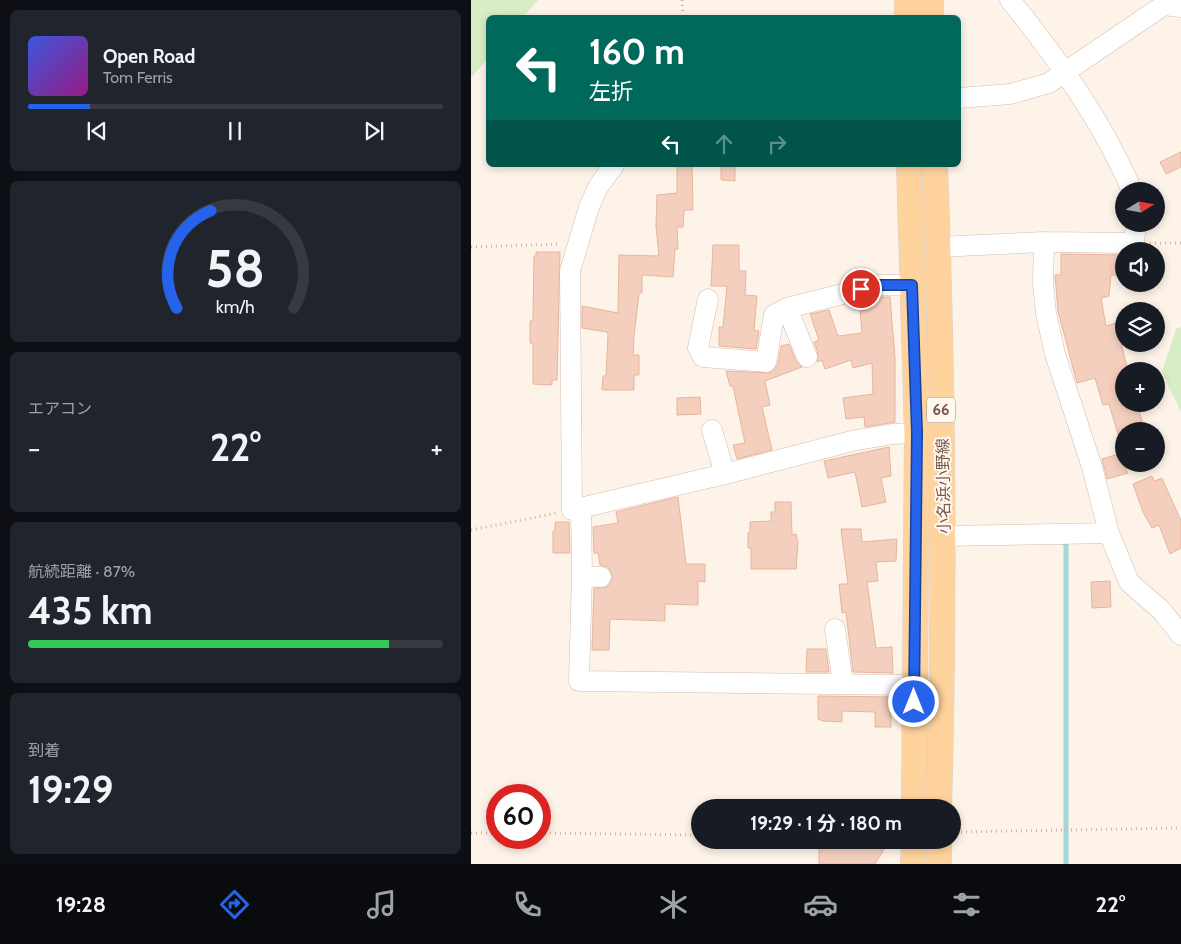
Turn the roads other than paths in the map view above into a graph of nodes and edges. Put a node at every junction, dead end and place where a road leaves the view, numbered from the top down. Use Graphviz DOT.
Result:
graph roads {
  1 [pos="907,0"];
  2 [pos="931,0"];
  3 [pos="1010,0"];
  4 [pos="1181,7"];
  5 [pos="907,15"];
  6 [pos="931,15"];
  7 [pos="1065,73"];
  8 [pos="961,98"];
  9 [pos="613,167"];
  10 [pos="909,167"];
  11 [pos="935,167"];
  12 [pos="1128,182"];
  13 [pos="1135,233"];
  14 [pos="1044,242"];
  15 [pos="938,247"];
  16 [pos="912,285"];
  17 [pos="708,298"];
  18 [pos="787,308"];
  19 [pos="807,357"];
  20 [pos="712,430"];
  21 [pos="942,431"];
  22 [pos="917,433"];
  23 [pos="725,474"];
  24 [pos="577,509"];
  25 [pos="1109,533"];
  26 [pos="943,536"];
  27 [pos="835,629"];
  28 [pos="1181,635"];
  29 [pos="843,683"];
  30 [pos="914,685"];
  31 [pos="914,799"];
  32 [pos="939,799"];
  33 [pos="914,849"];
  34 [pos="939,849"];
  35 [pos="913,864"];
  36 [pos="939,864"];
  1 -- 5 [label="main road"];
  2 -- 6 [label="main road"];
  3 -- 7 [label="street"];
  4 -- 7 [label="street"];
  7 -- 8 [label="street"];
  7 -- 12 [label="street"];
  9 -- 24 [label="street"];
  10 -- 16 [label="main road, 小名浜小野線 / 66"];
  11 -- 15 [label="main road, 小名浜小野線 / 66"];
  13 -- 14 [label="street"];
  14 -- 15 [label="street"];
  14 -- 25 [label="street"];
  15 -- 21 [label="main road, 小名浜小野線 / 66"];
  16 -- 18 [label="street"];
  16 -- 22 [label="main road, 小名浜小野線 / 66"];
  17 -- 18 [label="street"];
  18 -- 19 [label="street"];
  20 -- 23 [label="street"];
  21 -- 22 [label="street"];
  21 -- 26 [label="main road, 小名浜小野線 / 66"];
  22 -- 23 [label="street"];
  22 -- 30 [label="main road, 小名浜小野線 / 66"];
  23 -- 24 [label="street"];
  24 -- 29 [label="street"];
  25 -- 26 [label="street"];
  25 -- 28 [label="street"];
  26 -- 32 [label="main road, 小名浜小野線 / 66"];
  27 -- 29 [label="street"];
  29 -- 30 [label="street"];
  30 -- 31 [label="main road, 小名浜小野線 / 66"];
  33 -- 35 [label="main road"];
  34 -- 36 [label="main road"];
}
